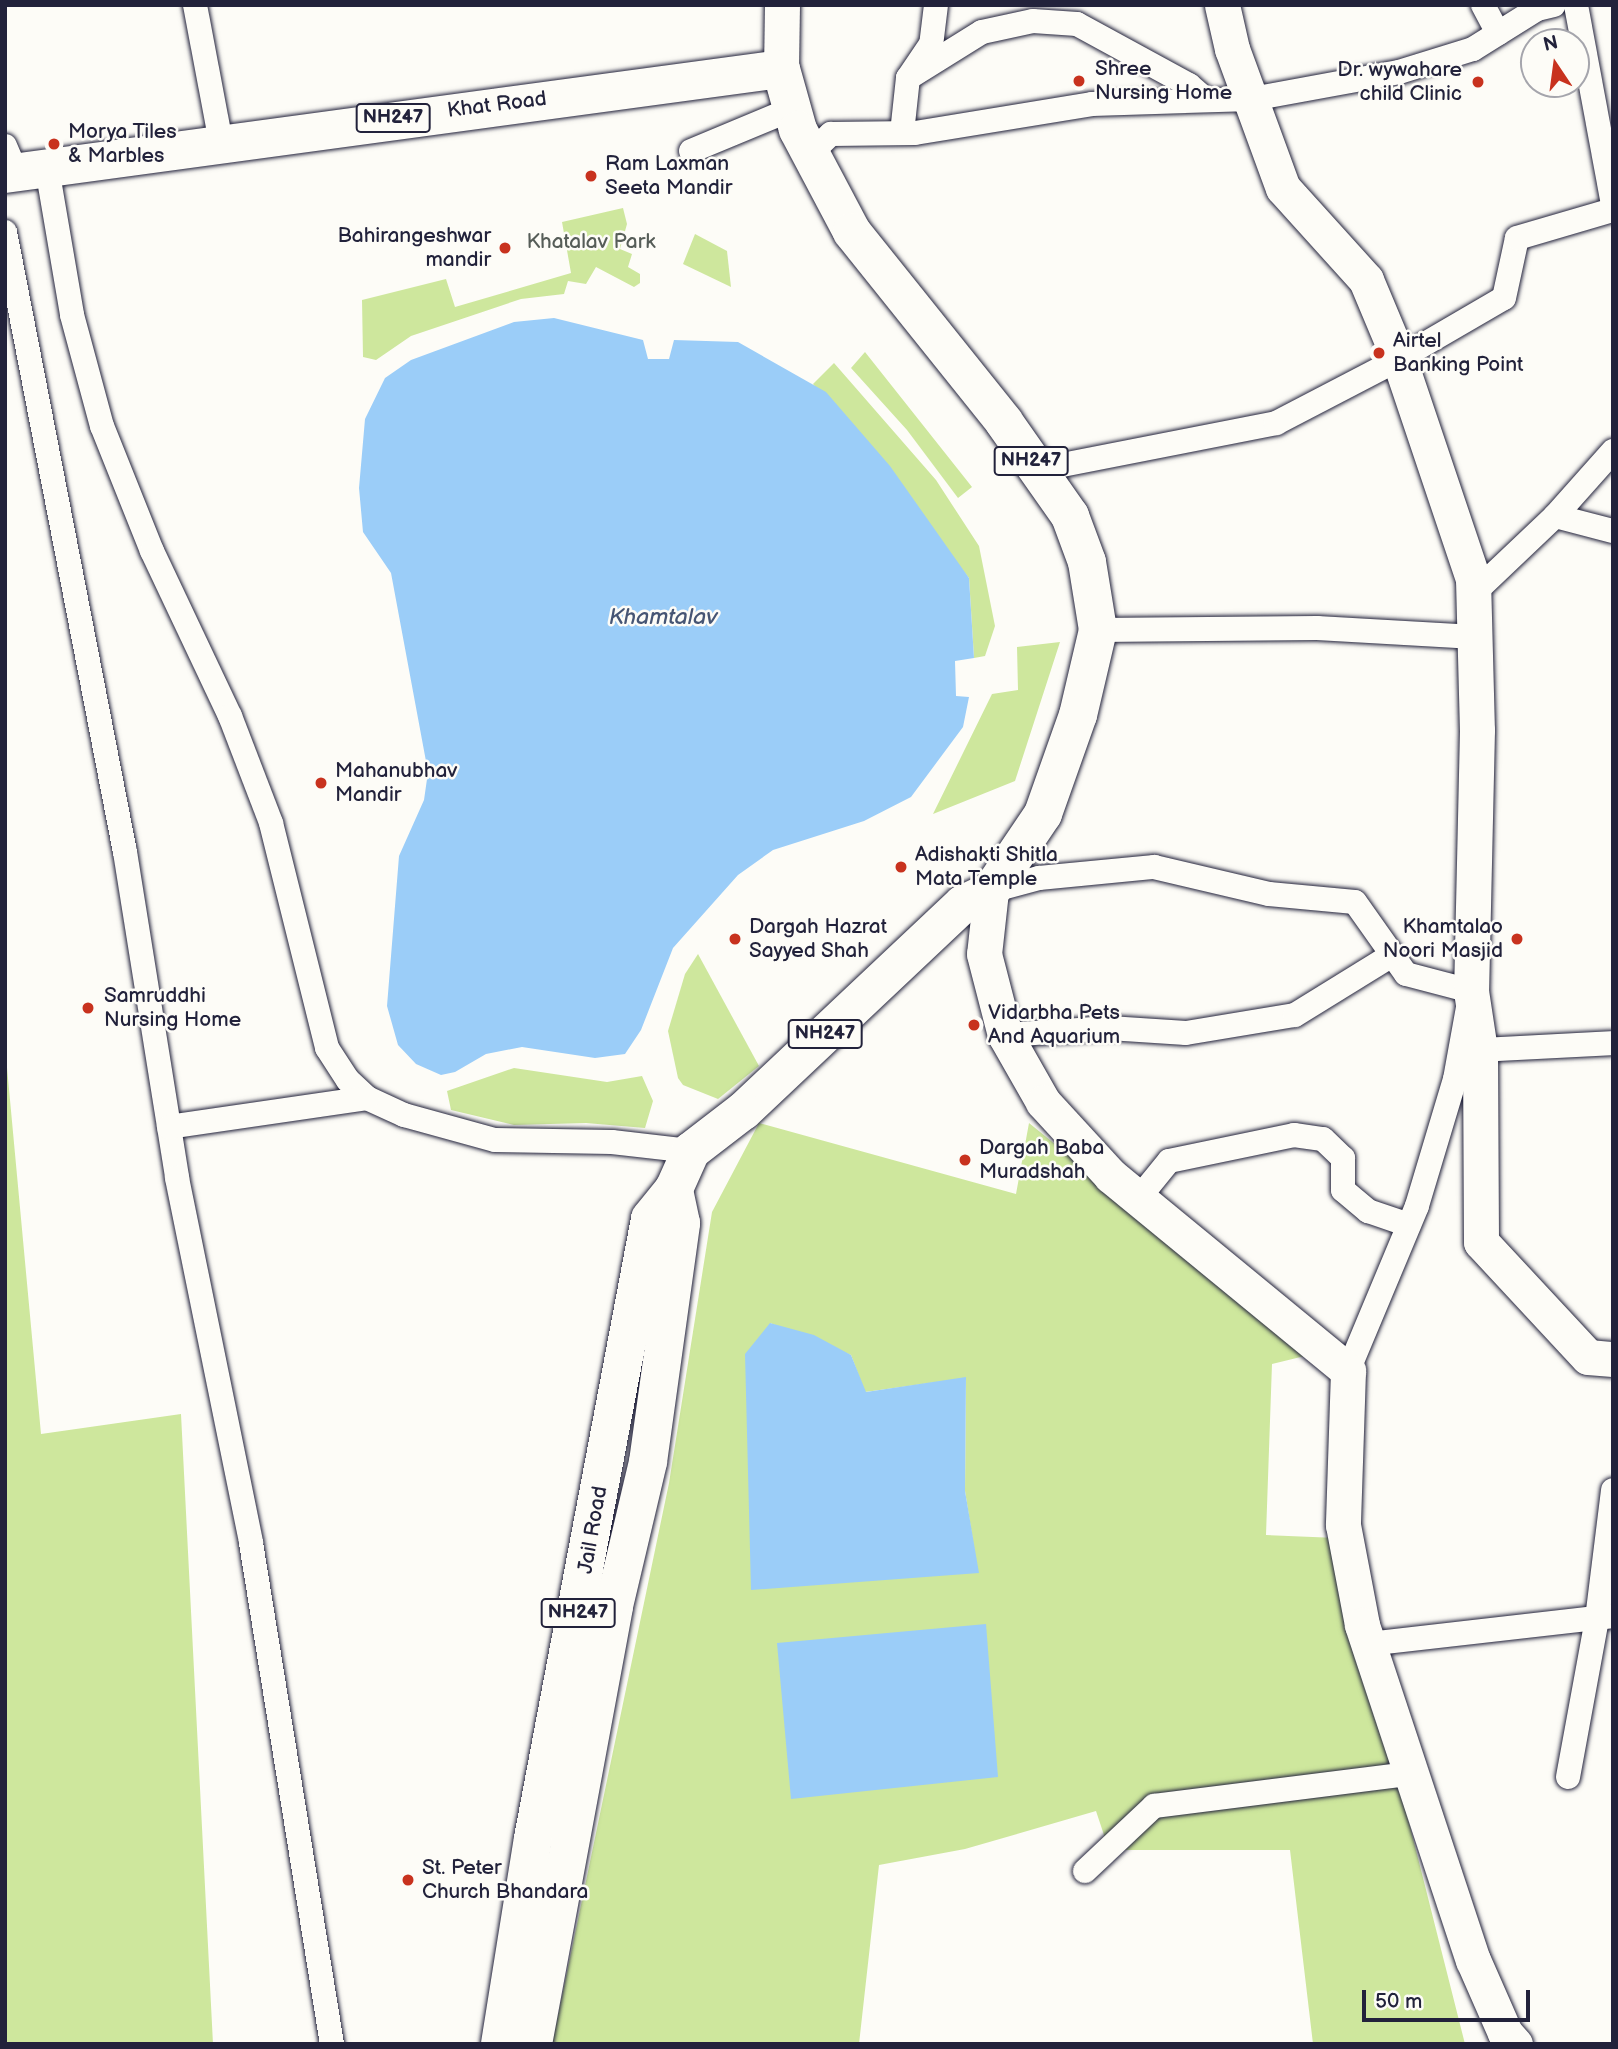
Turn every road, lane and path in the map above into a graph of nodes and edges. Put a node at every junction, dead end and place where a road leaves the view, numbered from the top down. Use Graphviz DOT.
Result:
graph roads {
  1 [pos="195,5"];
  2 [pos="782,5"];
  3 [pos="936,5"];
  4 [pos="1222,5"];
  5 [pos="1483,5"];
  6 [pos="1554,5"];
  7 [pos="1576,5"];
  8 [pos="1498,33"];
  9 [pos="781,69"];
  10 [pos="908,78"];
  11 [pos="1205,99"];
  12 [pos="1252,99"];
  13 [pos="792,110"];
  14 [pos="902,133"];
  15 [pos="222,142"];
  16 [pos="691,151"];
  17 [pos="810,154"];
  18 [pos="18,165"];
  19 [pos="1613,208"];
  20 [pos="5,232"];
  21 [pos="1399,359"];
  22 [pos="1613,451"];
  23 [pos="1037,470"];
  24 [pos="1555,516"];
  25 [pos="1613,531"];
  26 [pos="1474,593"];
  27 [pos="1098,630"];
  28 [pos="1475,638"];
  29 [pos="991,891"];
  30 [pos="1392,955"];
  31 [pos="1471,991"];
  32 [pos="1005,1035"];
  33 [pos="1613,1043"];
  34 [pos="1480,1050"];
  35 [pos="367,1098"];
  36 [pos="169,1128"];
  37 [pos="691,1151"];
  38 [pos="674,1189"];
  39 [pos="1138,1199"];
  40 [pos="1409,1225"];
  41 [pos="1613,1359"];
  42 [pos="1348,1371"];
  43 [pos="1613,1490"];
  44 [pos="1605,1617"];
  45 [pos="1368,1644"];
  46 [pos="1409,1774"];
  47 [pos="1568,1777"];
  48 [pos="1085,1871"];
  49 [pos="332,2044"];
  50 [pos="500,2044"];
  51 [pos="533,2044"];
  52 [pos="1515,2044"];
  1 -- 15 [label="street"];
  2 -- 9 [label="street"];
  3 -- 10 [label="street"];
  4 -- 12 [label="street"];
  5 -- 8 [label="street"];
  6 -- 8 [label="street"];
  7 -- 19 [label="street"];
  8 -- 12 [label="street"];
  9 -- 13 [label="highway, NH247"];
  9 -- 15 [label="highway, Khat Road / NH247"];
  10 -- 11 [label="street"];
  10 -- 14 [label="street"];
  11 -- 12 [label="street"];
  11 -- 14 [label="street"];
  12 -- 21 [label="street"];
  13 -- 16 [label="street"];
  13 -- 17 [label="highway, NH247"];
  14 -- 17 [label="street"];
  15 -- 18 [label="highway, Khat Road / NH247"];
  17 -- 23 [label="highway, NH247"];
  18 -- 35 [label="street"];
  19 -- 21 [label="street"];
  20 -- 36 [label="street"];
  21 -- 23 [label="street"];
  21 -- 26 [label="street"];
  22 -- 24 [label="street"];
  23 -- 27 [label="highway, NH247"];
  24 -- 25 [label="street"];
  24 -- 26 [label="street"];
  26 -- 28 [label="street"];
  27 -- 28 [label="street"];
  27 -- 29 [label="highway, NH247"];
  28 -- 31 [label="street"];
  29 -- 30 [label="street"];
  29 -- 32 [label="street"];
  29 -- 37 [label="highway, Jail Road / NH247"];
  30 -- 31 [label="street"];
  30 -- 32 [label="street"];
  31 -- 34 [label="street"];
  31 -- 40 [label="street"];
  32 -- 39 [label="street"];
  33 -- 34 [label="street"];
  34 -- 41 [label="street"];
  35 -- 36 [label="street"];
  35 -- 37 [label="street"];
  36 -- 49 [label="street"];
  37 -- 38 [label="highway, Jail Road / NH247"];
  38 -- 50 [label="highway, Jail Road / NH247"];
  38 -- 51 [label="highway, Jail Road / NH247"];
  39 -- 40 [label="street"];
  39 -- 42 [label="street"];
  40 -- 42 [label="street"];
  42 -- 45 [label="street"];
  43 -- 44 [label="street"];
  44 -- 45 [label="street"];
  44 -- 47 [label="street"];
  45 -- 46 [label="street"];
  46 -- 48 [label="street"];
  46 -- 52 [label="street"];
}
